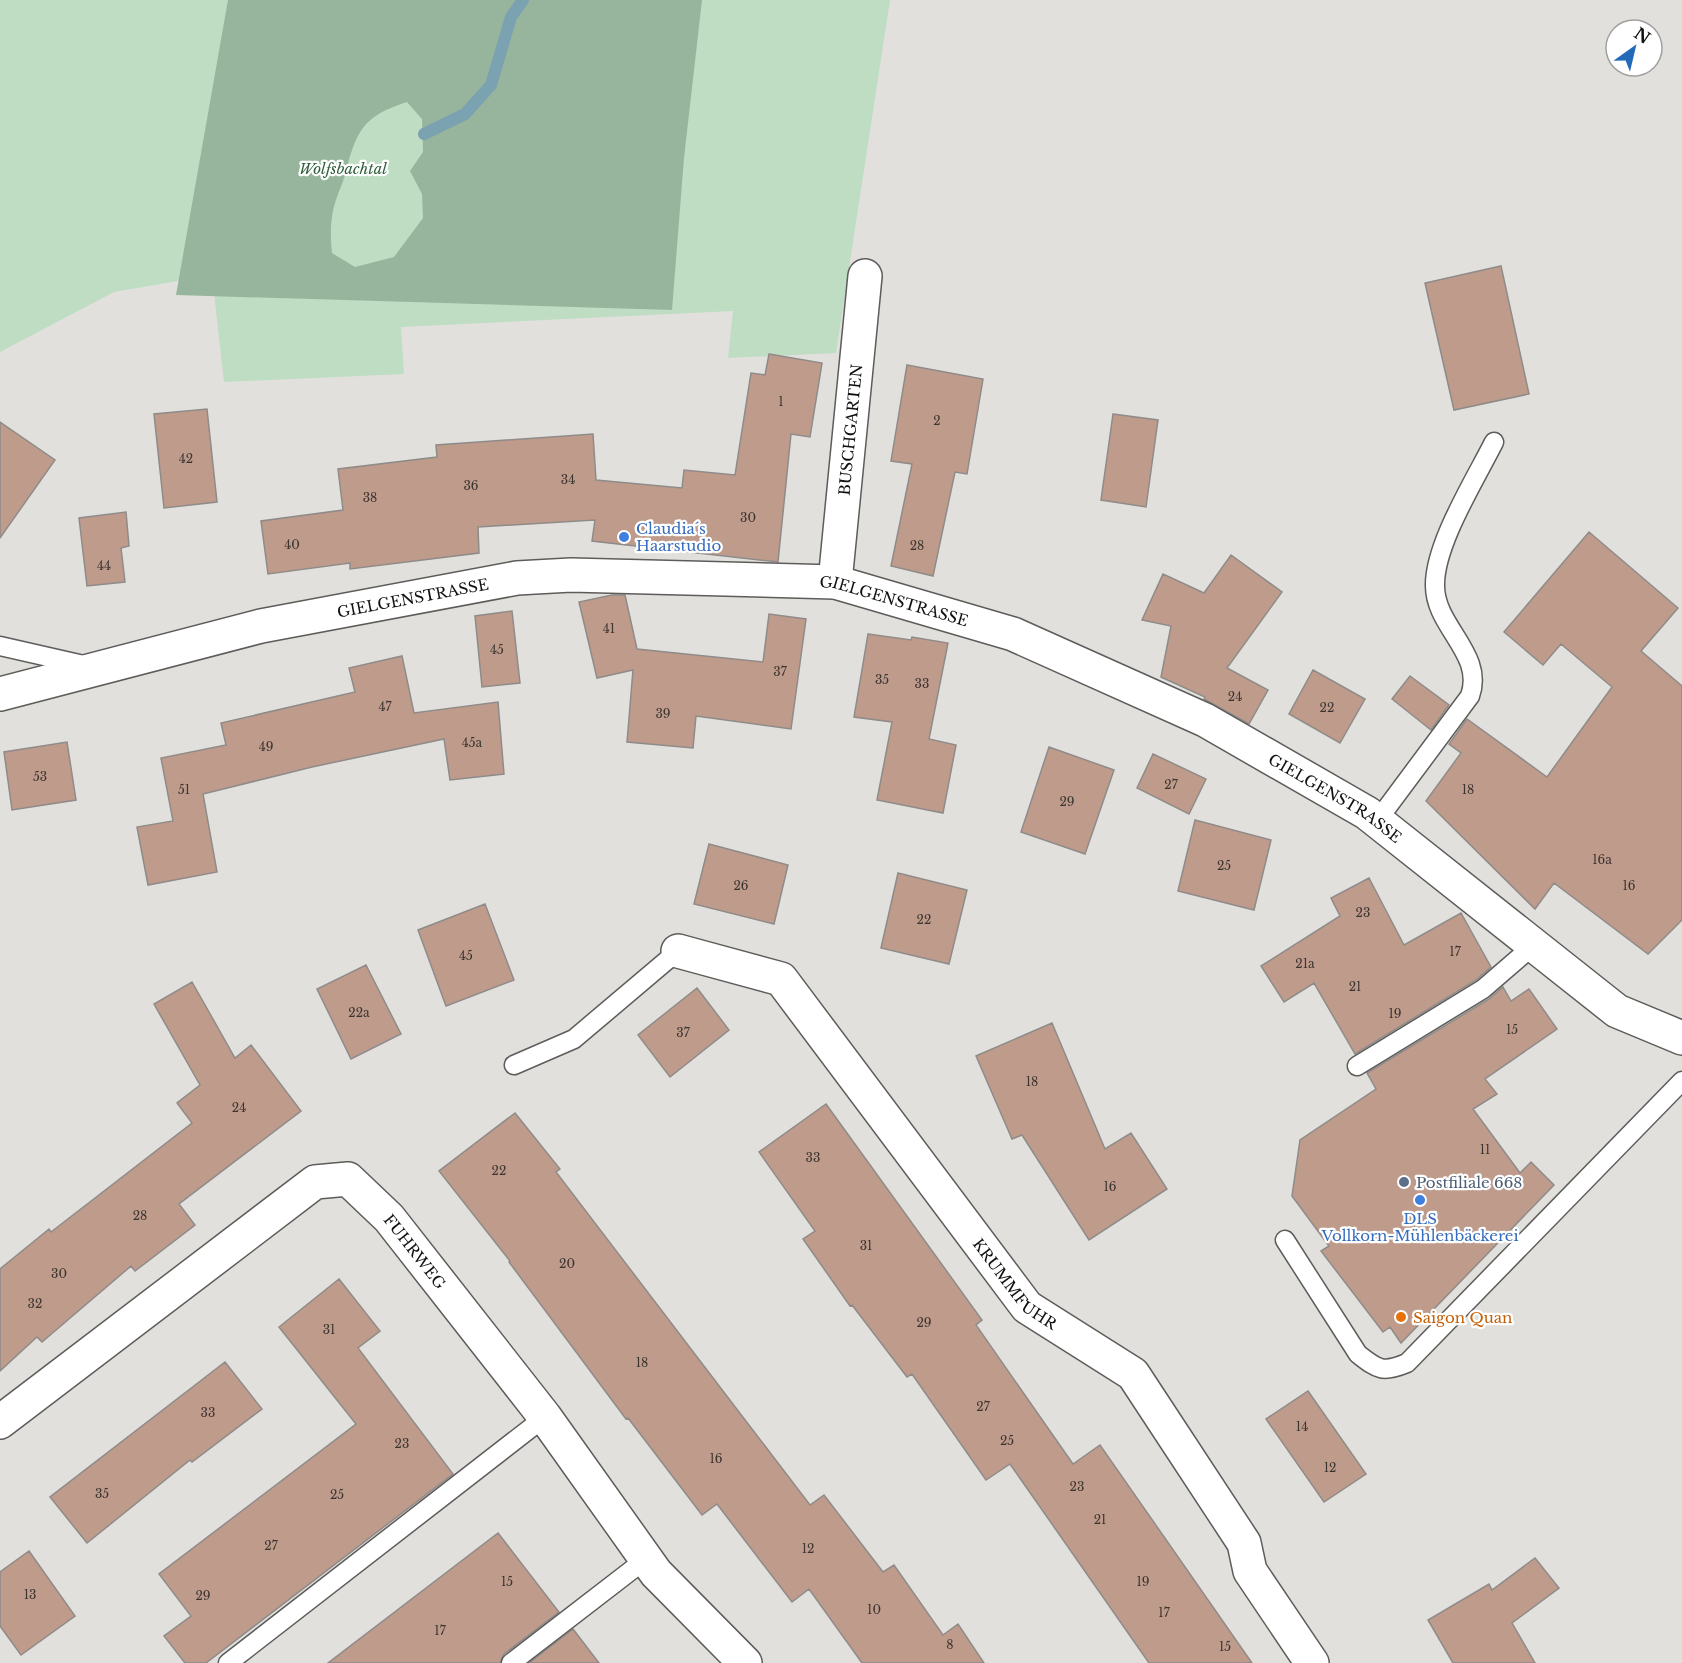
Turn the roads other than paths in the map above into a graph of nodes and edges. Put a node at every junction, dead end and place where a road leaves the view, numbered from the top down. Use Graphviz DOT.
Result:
graph roads {
  1 [pos="865,276"];
  2 [pos="1494,442"];
  3 [pos="835,582"];
  4 [pos="0,646"];
  5 [pos="95,668"];
  6 [pos="0,694"];
  7 [pos="1377,821"];
  8 [pos="1535,944"];
  9 [pos="678,951"];
  10 [pos="1682,1038"];
  11 [pos="514,1065"];
  12 [pos="1358,1066"];
  13 [pos="1682,1081"];
  14 [pos="1285,1240"];
  15 [pos="545,1418"];
  16 [pos="0,1422"];
  17 [pos="646,1559"];
  18 [pos="228,1663"];
  19 [pos="511,1663"];
  20 [pos="746,1663"];
  21 [pos="1312,1663"];
  1 -- 3 [label="street, BUSCHGARTEN"];
  2 -- 7 [label="lane"];
  3 -- 5 [label="street, GIELGENSTRASSE"];
  3 -- 7 [label="street, GIELGENSTRASSE"];
  4 -- 5 [label="lane"];
  5 -- 6 [label="street, GIELGENSTRASSE"];
  7 -- 8 [label="street, GIELGENSTRASSE"];
  8 -- 10 [label="street, GIELGENSTRASSE"];
  8 -- 12 [label="lane"];
  9 -- 11 [label="lane"];
  9 -- 21 [label="street, KRUMMFUHR"];
  13 -- 14 [label="lane"];
  15 -- 16 [label="street, FUHRWEG"];
  15 -- 17 [label="street, FUHRWEG"];
  15 -- 18 [label="lane"];
  17 -- 19 [label="lane"];
  17 -- 20 [label="street, FUHRWEG"];
}
